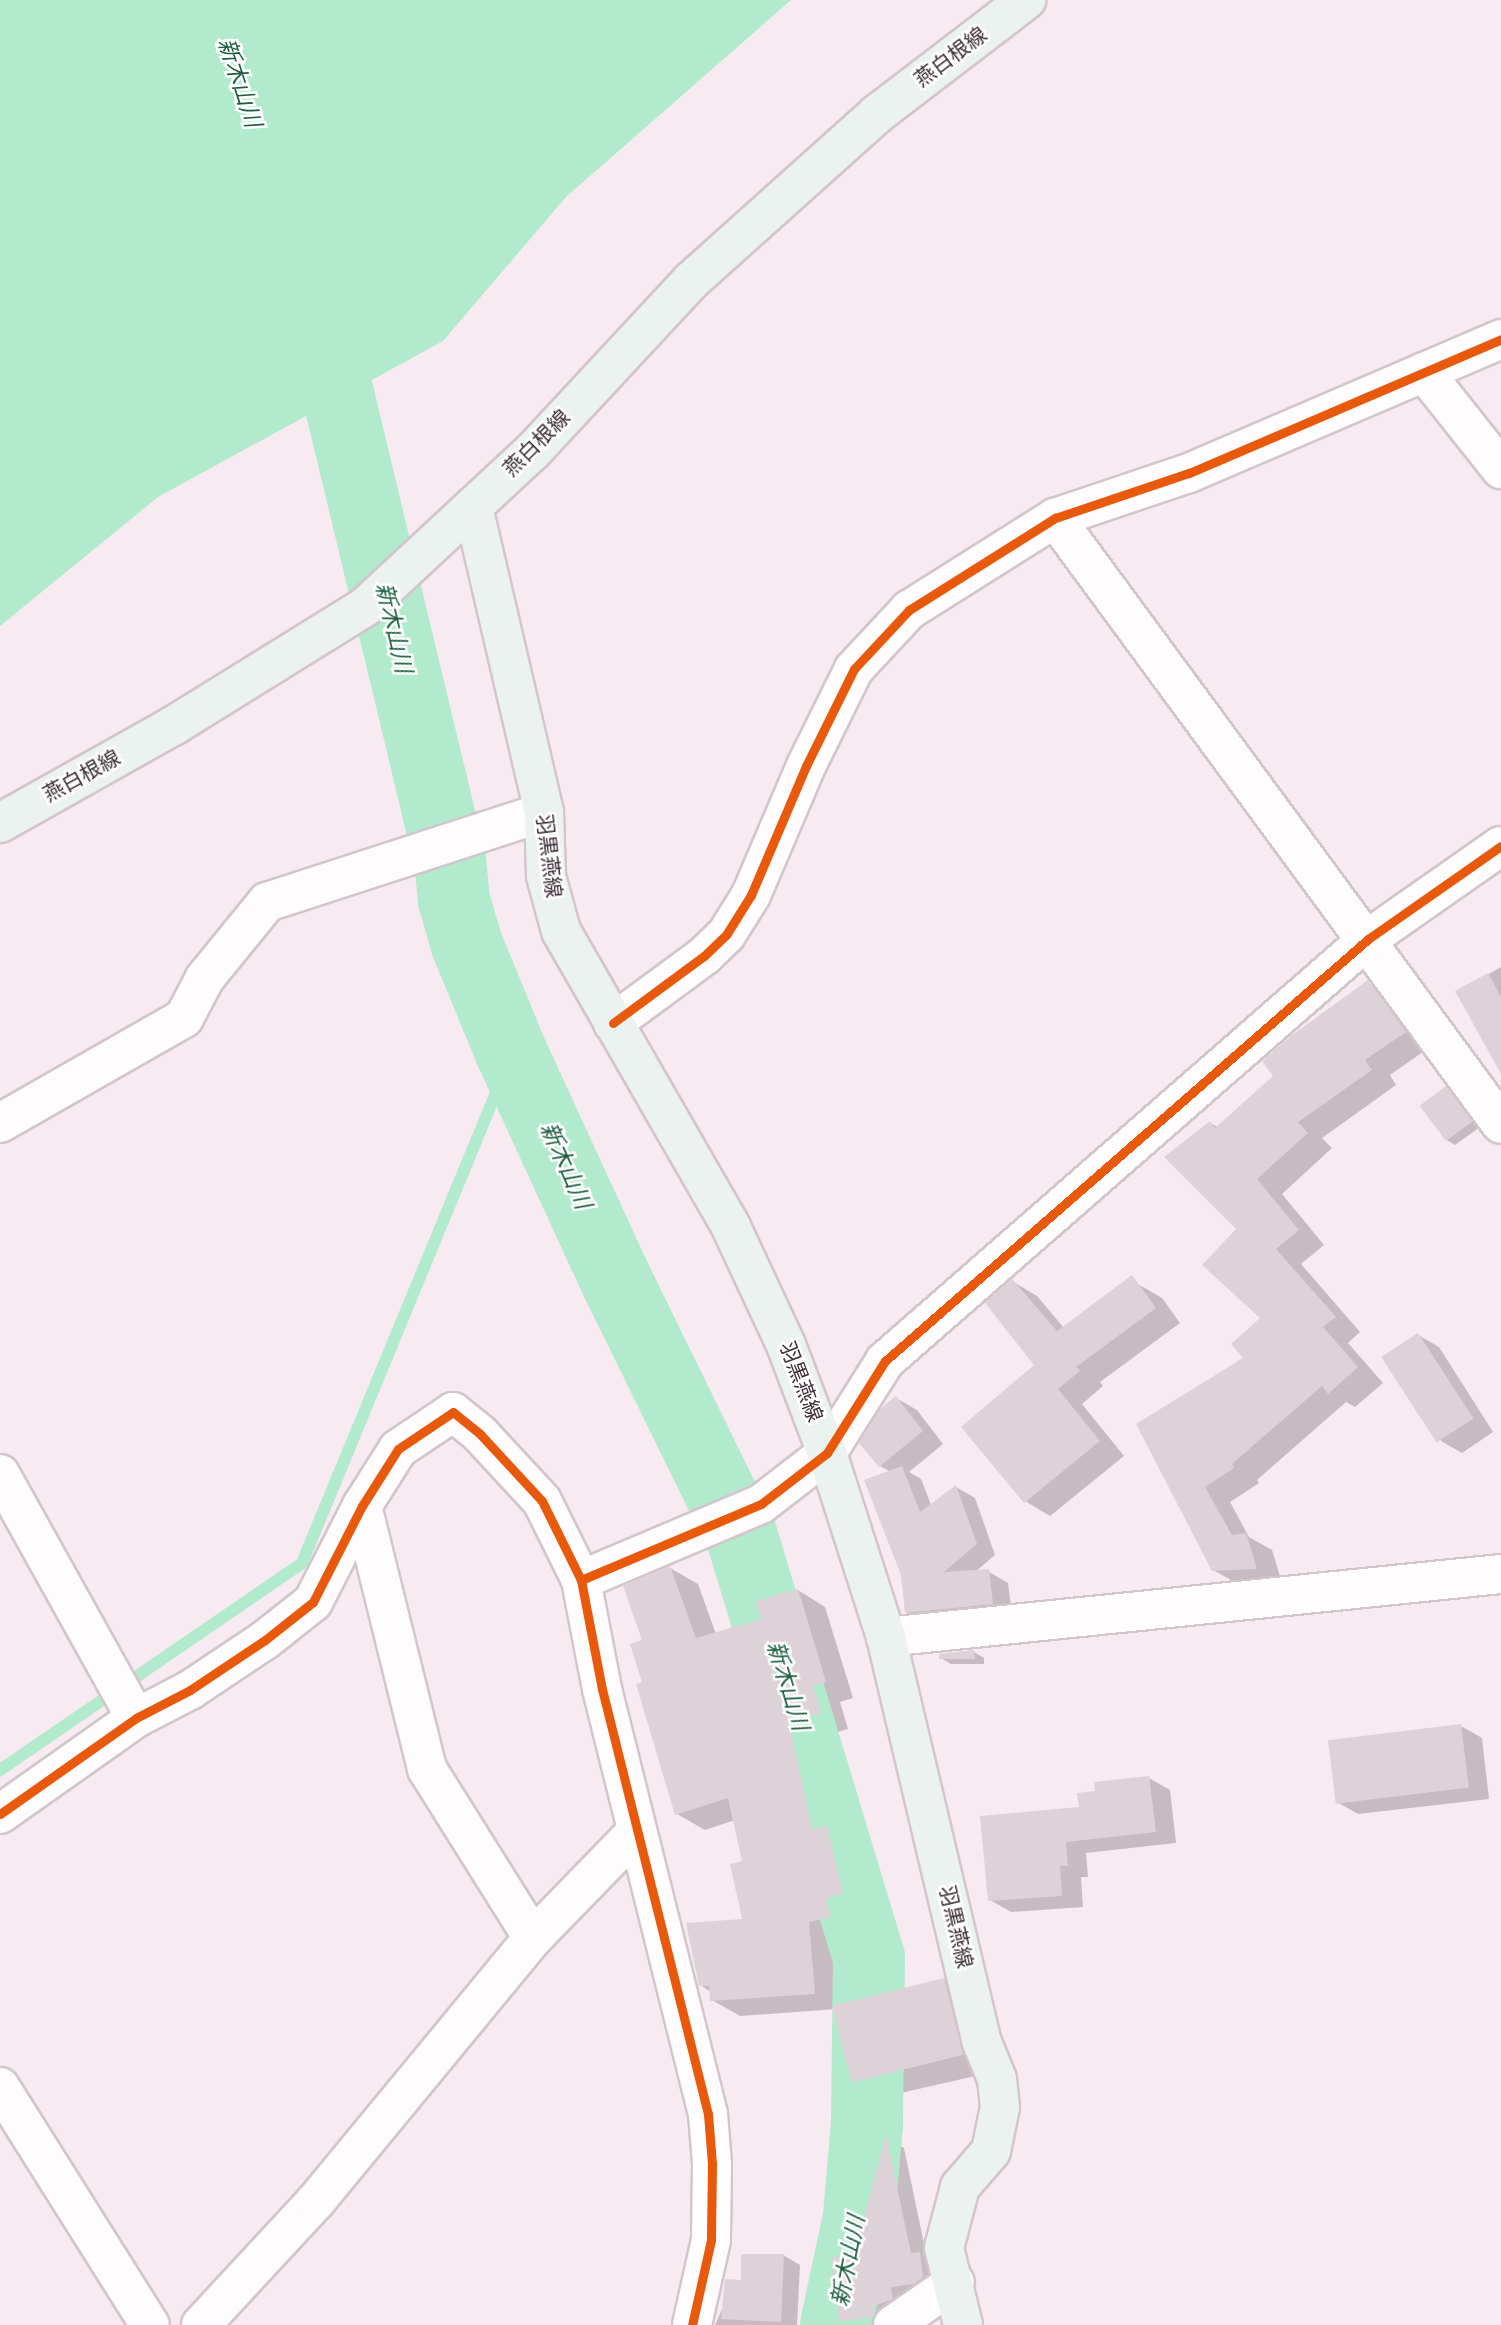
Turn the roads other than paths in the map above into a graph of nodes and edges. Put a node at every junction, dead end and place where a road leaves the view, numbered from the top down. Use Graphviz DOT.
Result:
graph roads {
  1 [pos="1026,0"];
  2 [pos="1501,339"];
  3 [pos="1424,372"];
  4 [pos="1501,469"];
  5 [pos="473,507"];
  6 [pos="1055,519"];
  7 [pos="544,812"];
  8 [pos="0,823"];
  9 [pos="1501,846"];
  10 [pos="1368,939"];
  11 [pos="612,1023"];
  12 [pos="0,1123"];
  13 [pos="1501,1124"];
  14 [pos="827,1453"];
  15 [pos="0,1474"];
  16 [pos="362,1506"];
  17 [pos="1501,1574"];
  18 [pos="581,1580"];
  19 [pos="886,1637"];
  20 [pos="136,1718"];
  21 [pos="0,1814"];
  22 [pos="636,1832"];
  23 [pos="533,1938"];
  24 [pos="0,2087"];
  25 [pos="955,2283"];
  26 [pos="150,2325"];
  27 [pos="201,2325"];
  28 [pos="692,2325"];
  29 [pos="893,2325"];
  30 [pos="963,2325"];
  1 -- 5 [label="main road, 燕白根線"];
  2 -- 3 [label="street"];
  3 -- 4 [label="street"];
  3 -- 6 [label="street"];
  5 -- 7 [label="main road, 羽黒燕線"];
  5 -- 8 [label="main road, 燕白根線"];
  6 -- 10 [label="street"];
  6 -- 11 [label="street"];
  7 -- 11 [label="main road, 羽黒燕線"];
  7 -- 12 [label="street"];
  9 -- 10 [label="street"];
  10 -- 13 [label="street"];
  10 -- 14 [label="street"];
  11 -- 14 [label="main road, 羽黒燕線"];
  14 -- 18 [label="street"];
  14 -- 19 [label="main road, 羽黒燕線"];
  15 -- 20 [label="street"];
  16 -- 18 [label="street"];
  16 -- 20 [label="street"];
  16 -- 23 [label="street"];
  17 -- 19 [label="street"];
  18 -- 22 [label="street"];
  19 -- 25 [label="main road, 羽黒燕線"];
  20 -- 21 [label="street"];
  22 -- 23 [label="street"];
  22 -- 28 [label="street"];
  23 -- 27 [label="street"];
  24 -- 26 [label="street"];
  25 -- 29 [label="street"];
  25 -- 30 [label="main road, 羽黒燕線"];
}
